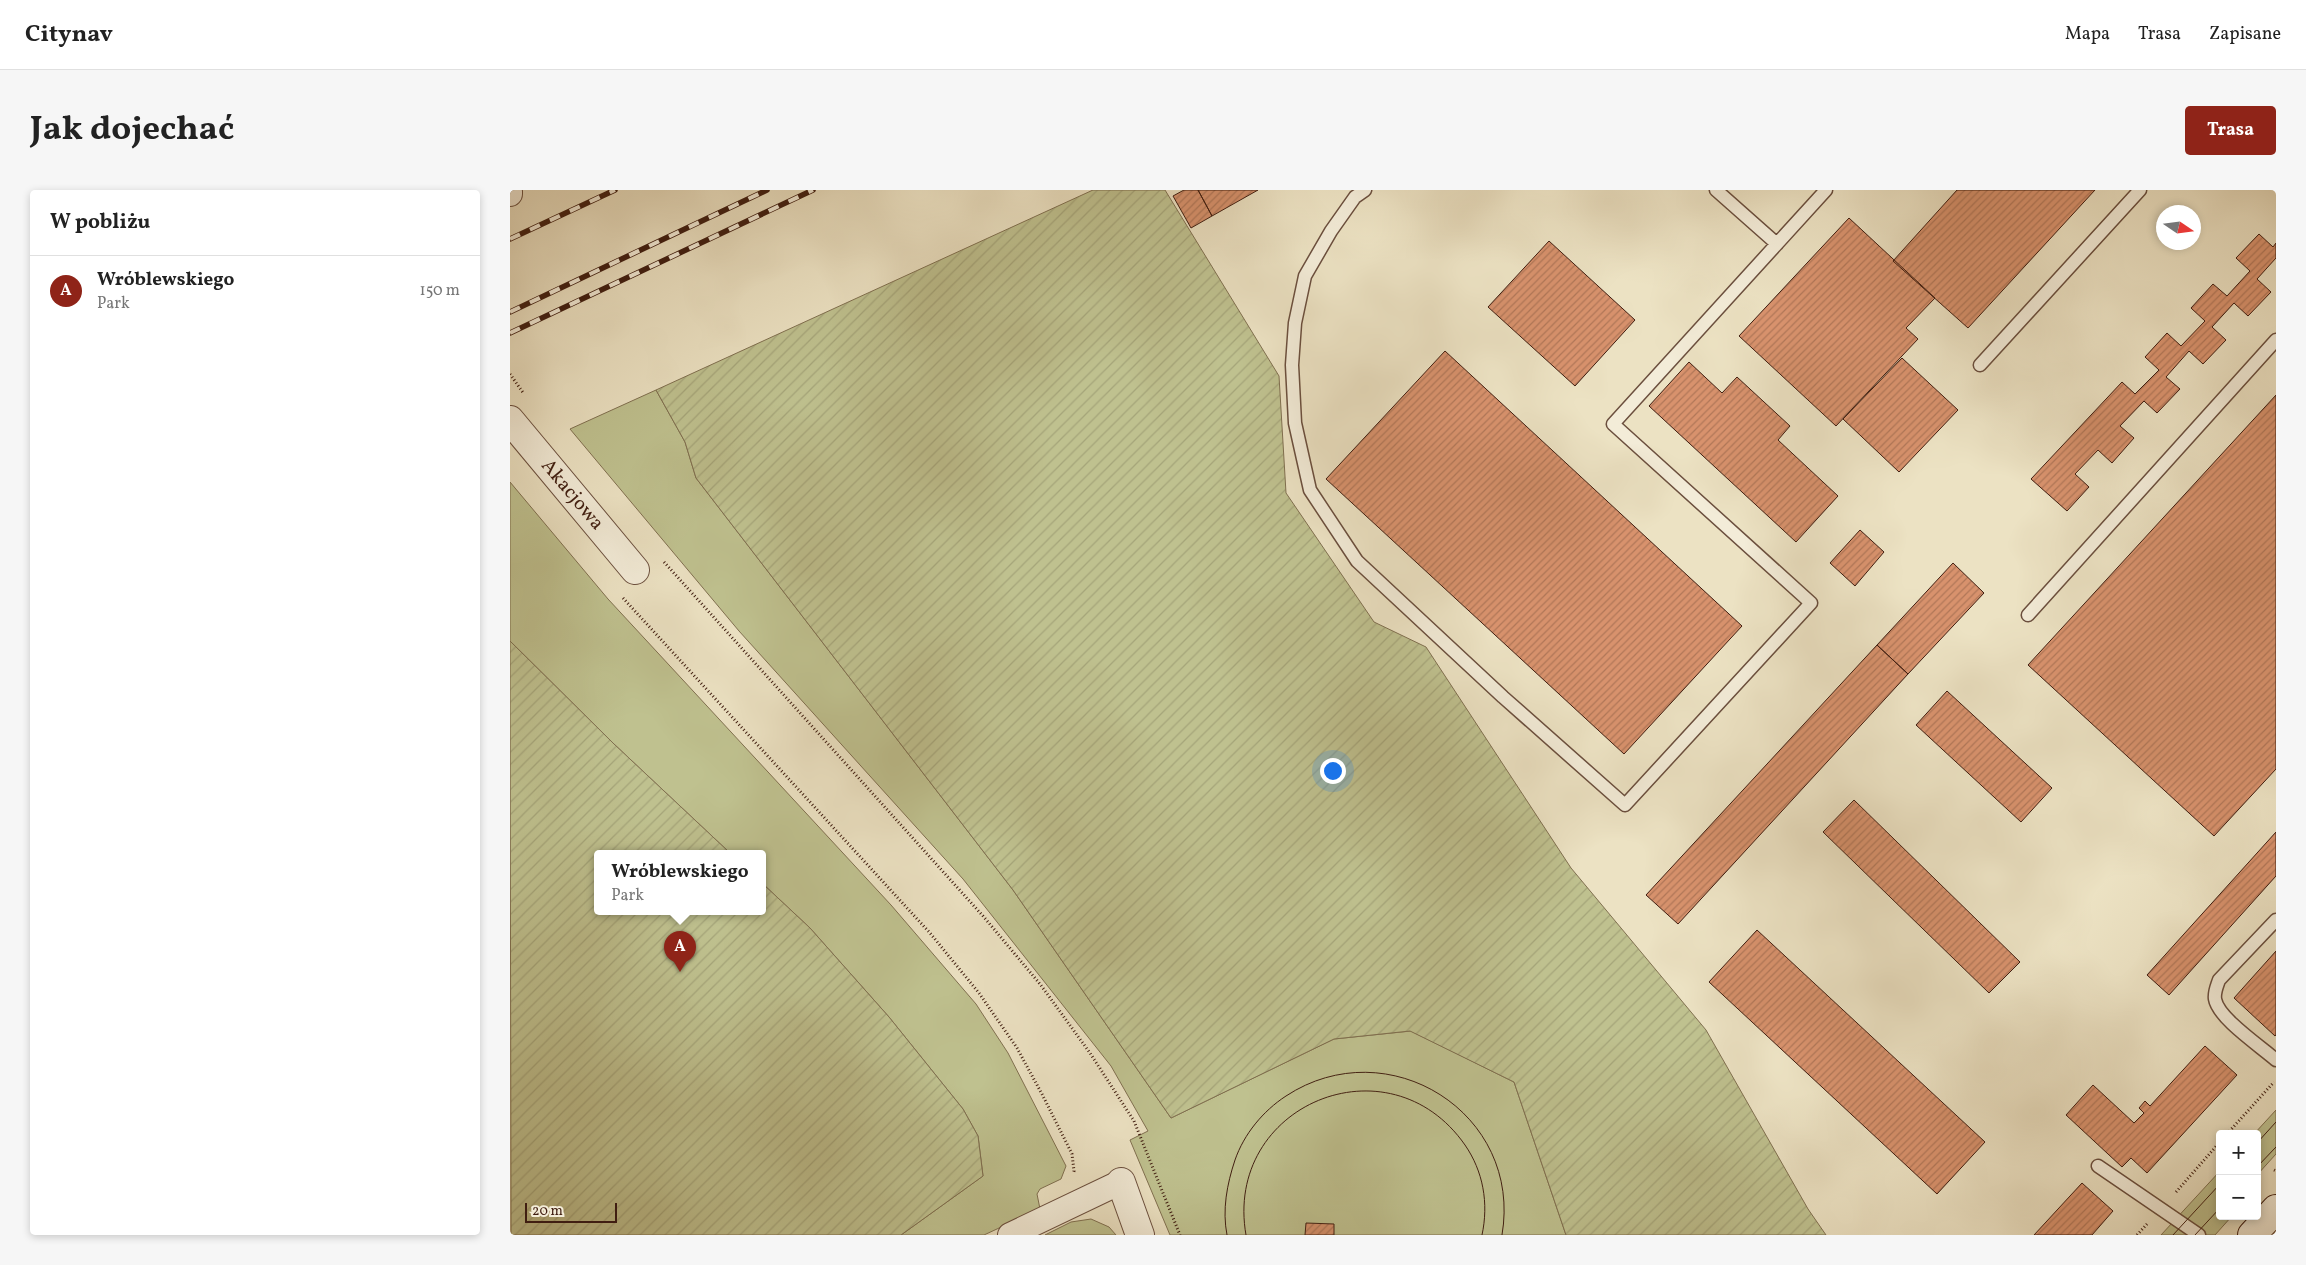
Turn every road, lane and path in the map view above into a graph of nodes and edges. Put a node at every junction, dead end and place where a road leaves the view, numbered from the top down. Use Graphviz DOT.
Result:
graph roads {
  1 [pos="1365,190"];
  2 [pos="1716,190"];
  3 [pos="1826,190"];
  4 [pos="2140,190"];
  5 [pos="1777,244"];
  6 [pos="2276,340"];
  7 [pos="1980,365"];
  8 [pos="510,420"];
  9 [pos="661,560"];
  10 [pos="635,570"];
  11 [pos="620,594"];
  12 [pos="2028,615"];
  13 [pos="2276,920"];
  14 [pos="2276,1060"];
  15 [pos="2276,1079"];
  16 [pos="2231,1130"];
  17 [pos="2216,1146"];
  18 [pos="2098,1166"];
  19 [pos="1071,1177"];
  20 [pos="1121,1182"];
  21 [pos="2160,1209"];
  22 [pos="1010,1235"];
  23 [pos="1140,1235"];
  24 [pos="1180,1235"];
  25 [pos="2199,1235"];
  1 -- 5 [label="lane"];
  2 -- 5 [label="lane"];
  3 -- 5 [label="lane"];
  4 -- 7 [label="lane"];
  6 -- 12 [label="lane"];
  8 -- 10 [label="street, Akacjowa"];
  9 -- 24 [label="path"];
  11 -- 19 [label="path"];
  13 -- 14 [label="lane"];
  15 -- 16 [label="path"];
  17 -- 21 [label="path"];
  18 -- 21 [label="lane"];
  20 -- 22 [label="street"];
  20 -- 23 [label="street"];
  21 -- 25 [label="lane"];
}
